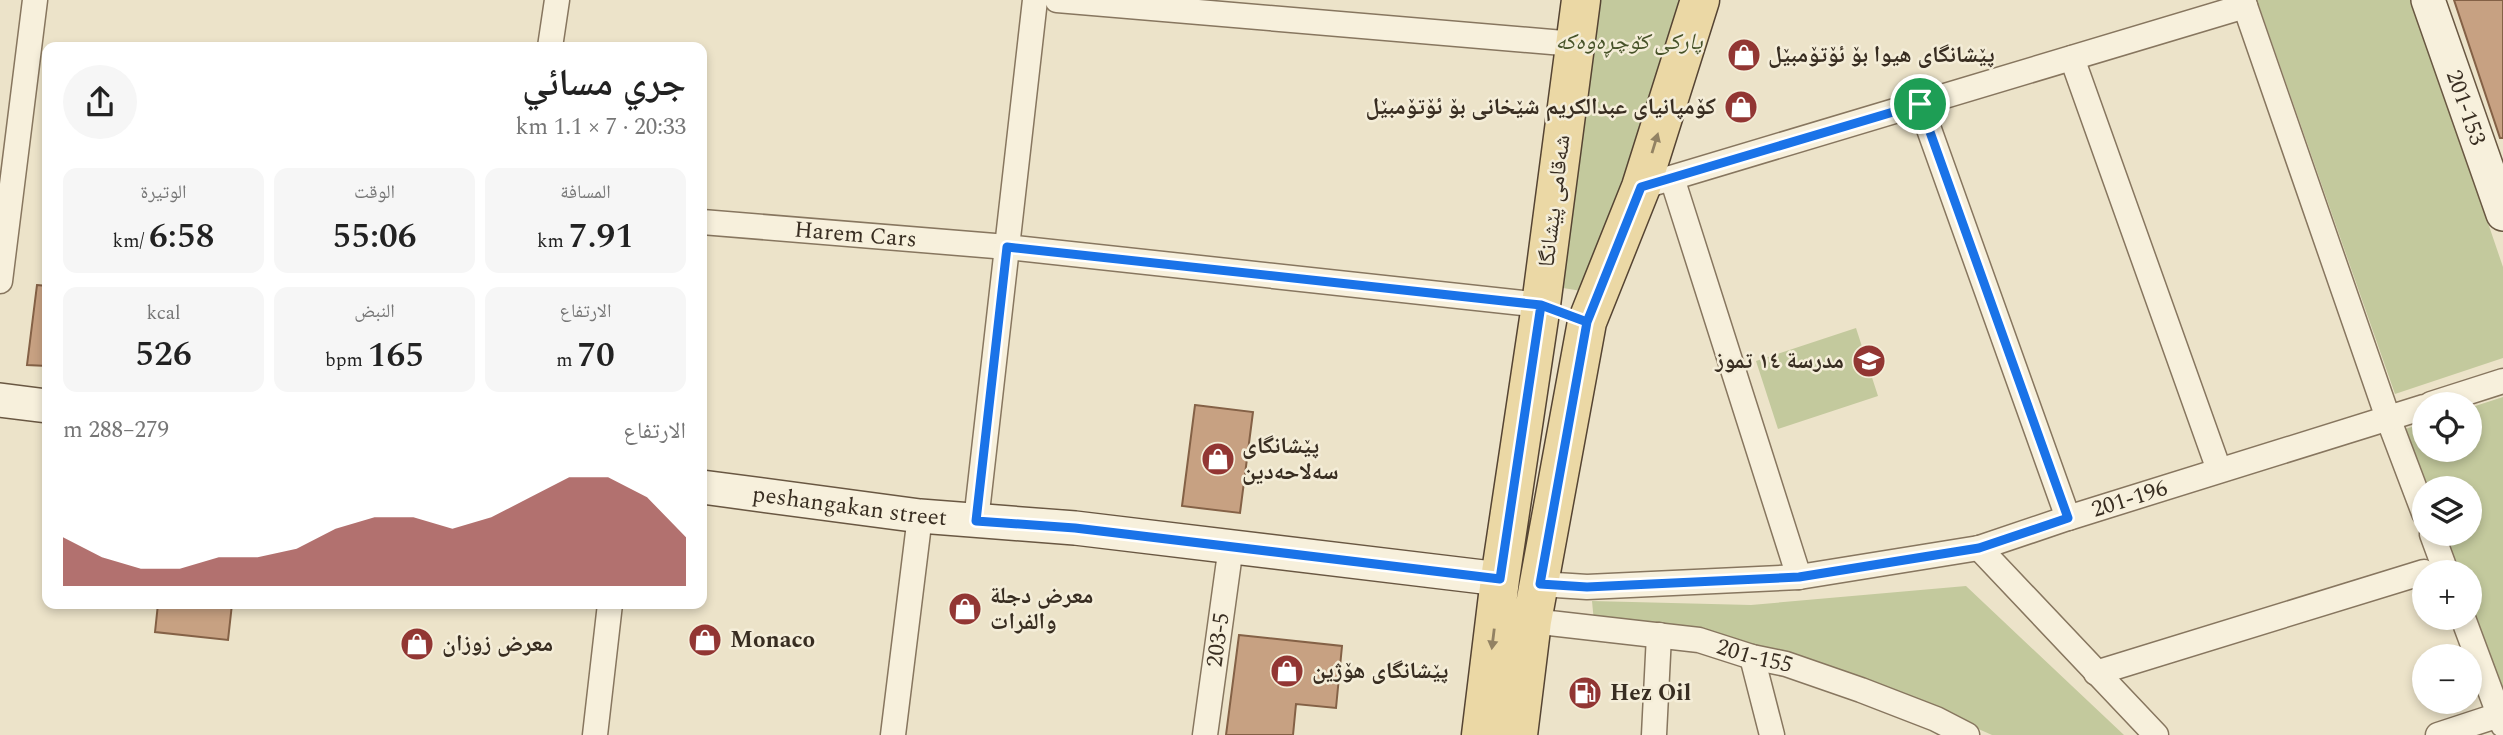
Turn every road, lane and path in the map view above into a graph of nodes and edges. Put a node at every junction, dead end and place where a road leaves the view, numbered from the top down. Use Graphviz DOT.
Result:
graph roads {
  1 [pos="35,0"];
  2 [pos="557,0"];
  3 [pos="1035,0"];
  4 [pos="1057,0"];
  5 [pos="1581,0"];
  6 [pos="2428,0"];
  7 [pos="1704,2"];
  8 [pos="2244,3"];
  9 [pos="551,42"];
  10 [pos="1575,44"];
  11 [pos="2072,58"];
  12 [pos="1920,104"];
  13 [pos="1657,183"];
  14 [pos="2503,214"];
  15 [pos="707,222"];
  16 [pos="1007,247"];
  17 [pos="0,281"];
  18 [pos="1541,305"];
  19 [pos="1587,322"];
  20 [pos="2503,381"];
  21 [pos="2469,392"];
  22 [pos="0,400"];
  23 [pos="42,405"];
  24 [pos="2412,411"];
  25 [pos="2388,418"];
  26 [pos="2219,470"];
  27 [pos="2412,481"];
  28 [pos="707,488"];
  29 [pos="920,516"];
  30 [pos="2068,518"];
  31 [pos="976,521"];
  32 [pos="1231,546"];
  33 [pos="1979,548"];
  34 [pos="1799,577"];
  35 [pos="2412,578"];
  36 [pos="1500,579"];
  37 [pos="1540,584"];
  38 [pos="1587,587"];
  39 [pos="609,609"];
  40 [pos="1532,621"];
  41 [pos="1583,628"];
  42 [pos="2467,630"];
  43 [pos="1659,635"];
  44 [pos="1752,657"];
  45 [pos="2096,673"];
  46 [pos="2501,720"];
  47 [pos="595,735"];
  48 [pos="893,735"];
  49 [pos="1205,735"];
  50 [pos="1481,735"];
  51 [pos="1518,735"];
  52 [pos="1654,735"];
  53 [pos="1772,735"];
  54 [pos="1967,735"];
  55 [pos="2157,735"];
  56 [pos="2438,735"];
  1 -- 17 [label="street"];
  2 -- 9 [label="street"];
  3 -- 16 [label="street"];
  4 -- 10 [label="street"];
  5 -- 10 [label="main road, شەقامی پێشانگا"];
  6 -- 14 [label="street, 201-153"];
  13 -- 7 [label="main road, one-way"];
  8 -- 11 [label="street"];
  8 -- 25 [label="street"];
  10 -- 18 [label="main road, شەقامی پێشانگا"];
  11 -- 12 [label="street"];
  11 -- 26 [label="street"];
  12 -- 13 [label="street"];
  12 -- 30 [label="street"];
  13 -- 19 [label="main road"];
  13 -- 34 [label="street"];
  15 -- 16 [label="street, Harem Cars"];
  16 -- 18 [label="street, Harem Cars"];
  16 -- 31 [label="street"];
  18 -- 19 [label="main road"];
  18 -- 36 [label="main road, شەقامی پێشانگا"];
  19 -- 37 [label="main road"];
  20 -- 21 [label="street"];
  22 -- 23 [label="street"];
  24 -- 25 [label="street, 201-196"];
  25 -- 26 [label="street, 201-196"];
  25 -- 27 [label="street"];
  26 -- 30 [label="street, 201-196"];
  28 -- 29 [label="street, peshangakan street"];
  29 -- 31 [label="street, peshangakan street"];
  29 -- 48 [label="street"];
  30 -- 33 [label="street, 201-196"];
  31 -- 32 [label="street, peshangakan street"];
  32 -- 36 [label="street, peshangakan street"];
  32 -- 49 [label="street, 203-5"];
  33 -- 34 [label="street, 201-196"];
  33 -- 45 [label="street"];
  34 -- 38 [label="street, 201-196"];
  35 -- 45 [label="street"];
  36 -- 50 [label="main road, شەقامی پێشانگا, one-way"];
  37 -- 38 [label="street, 201-196"];
  37 -- 40 [label="main road"];
  38 -- 41 [label="street"];
  39 -- 47 [label="street"];
  40 -- 41 [label="street, 201-155"];
  40 -- 51 [label="main road"];
  41 -- 43 [label="street, 201-155"];
  42 -- 46 [label="street"];
  43 -- 44 [label="street, 201-155"];
  43 -- 52 [label="street"];
  44 -- 53 [label="street"];
  44 -- 54 [label="street, 201-155"];
  45 -- 55 [label="street"];
  46 -- 56 [label="street"];
}
